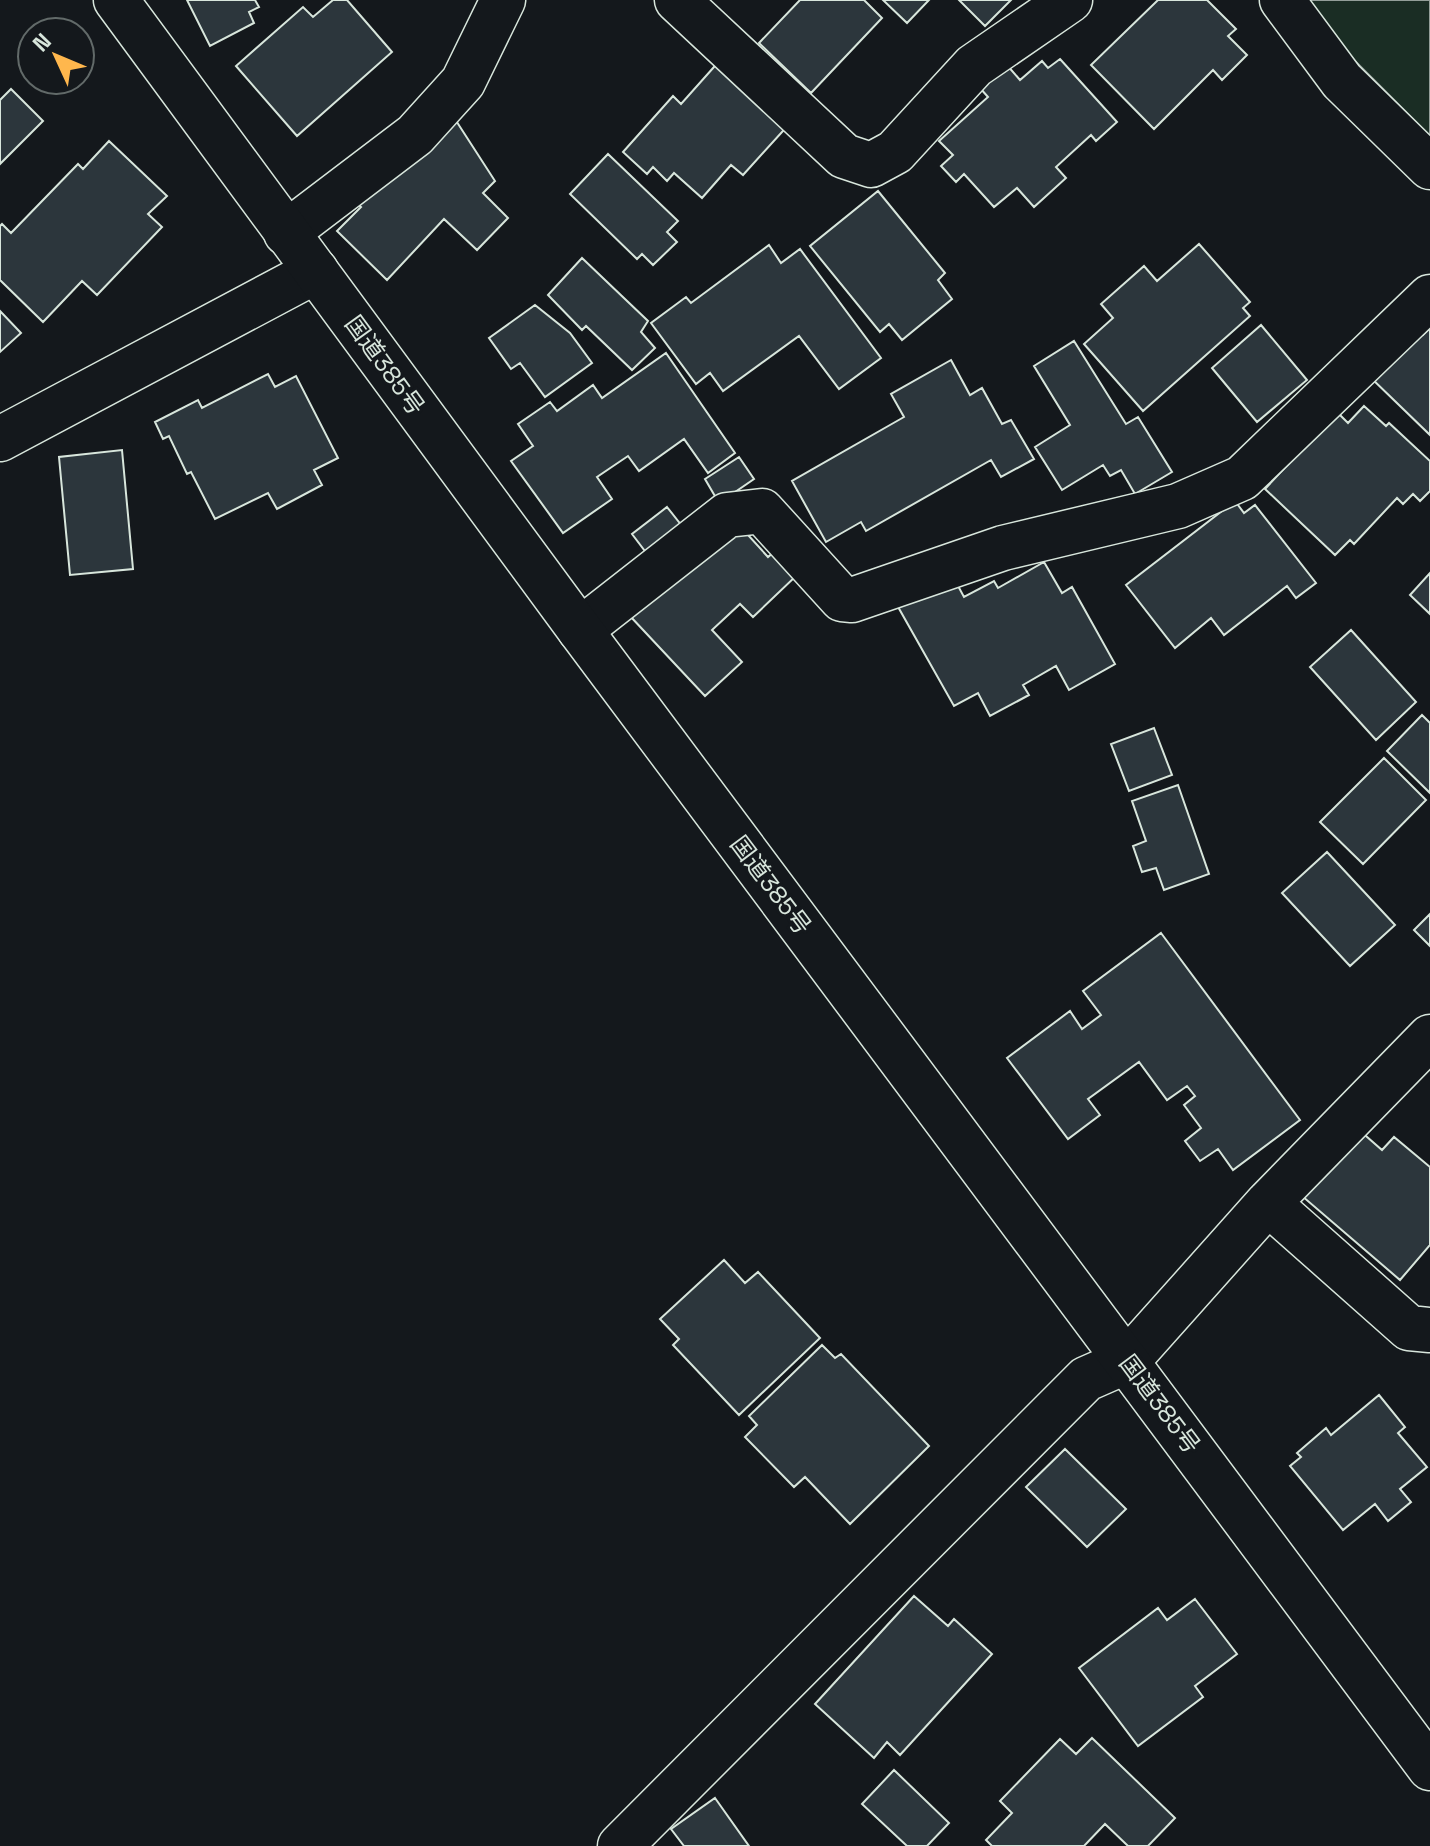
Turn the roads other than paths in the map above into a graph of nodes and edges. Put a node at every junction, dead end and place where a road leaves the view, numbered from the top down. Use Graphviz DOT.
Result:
graph roads {
  1 [pos="116,0"];
  2 [pos="503,0"];
  3 [pos="677,0"];
  4 [pos="1070,0"];
  5 [pos="1282,0"];
  6 [pos="1430,167"];
  7 [pos="286,233"];
  8 [pos="316,271"];
  9 [pos="1430,297"];
  10 [pos="0,439"];
  11 [pos="580,630"];
  12 [pos="1430,1037"];
  13 [pos="1268,1203"];
  14 [pos="1430,1330"];
  15 [pos="1127,1361"];
  16 [pos="1430,1768"];
  17 [pos="620,1846"];
  1 -- 7 [label="main road, 国道385号"];
  2 -- 7 [label="main road"];
  3 -- 4 [label="main road"];
  5 -- 6 [label="main road"];
  7 -- 8 [label="main road, 国道385号"];
  8 -- 10 [label="main road"];
  8 -- 11 [label="main road, 国道385号"];
  9 -- 11 [label="main road"];
  11 -- 15 [label="main road, 国道385号"];
  12 -- 13 [label="main road"];
  13 -- 14 [label="main road"];
  13 -- 15 [label="main road"];
  15 -- 16 [label="main road, 国道385号"];
  15 -- 17 [label="main road"];
}
